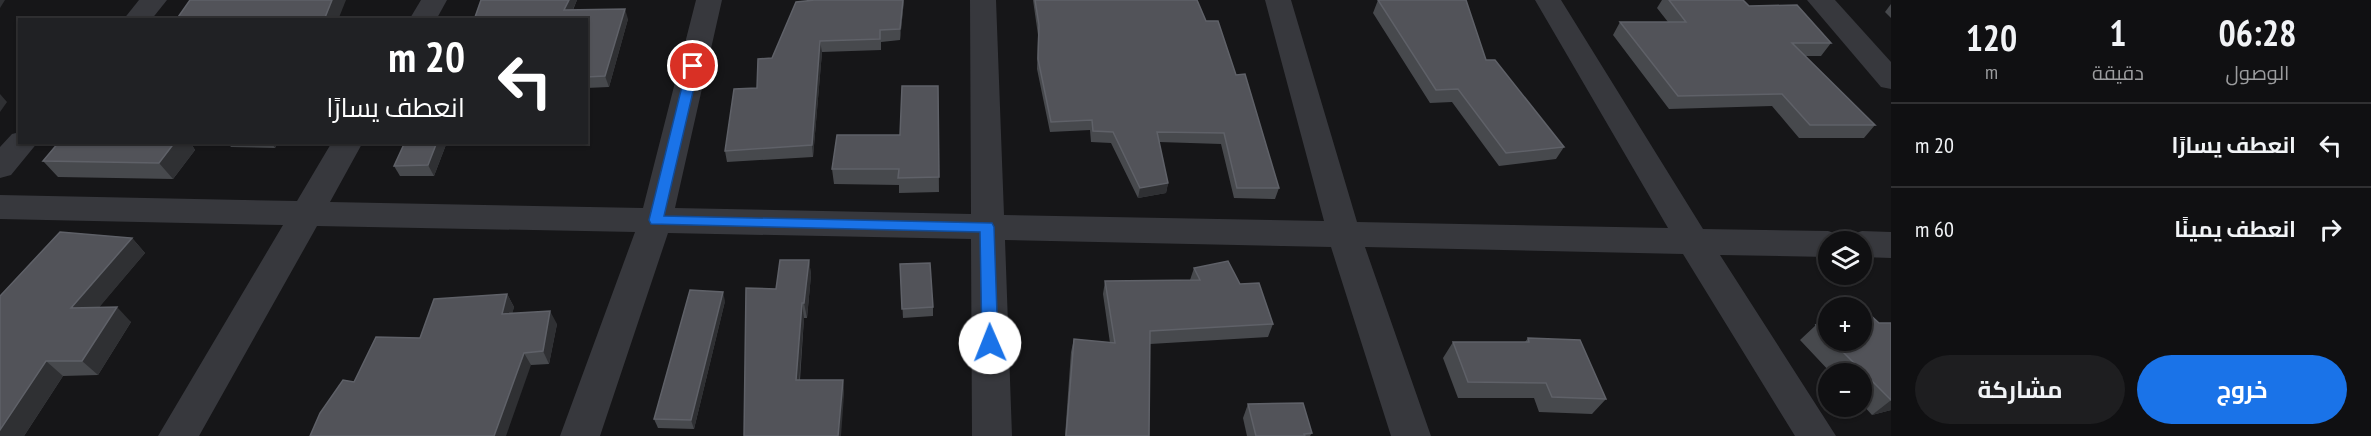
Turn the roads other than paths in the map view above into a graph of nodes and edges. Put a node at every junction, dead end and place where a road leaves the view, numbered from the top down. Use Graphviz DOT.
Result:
graph roads {
  1 [pos="154,0"];
  2 [pos="434,0"];
  3 [pos="709,0"];
  4 [pos="983,0"];
  5 [pos="1278,0"];
  6 [pos="1548,0"];
  7 [pos="1820,0"];
  8 [pos="138,18"];
  9 [pos="423,18"];
  10 [pos="1891,80"];
  11 [pos="20,144"];
  12 [pos="347,144"];
  13 [pos="0,167"];
  14 [pos="0,207"];
  15 [pos="306,213"];
  16 [pos="656,220"];
  17 [pos="987,227"];
  18 [pos="1344,234"];
  19 [pos="1693,241"];
  20 [pos="1818,243"];
  21 [pos="1872,244"];
  22 [pos="1891,245"];
  23 [pos="178,436"];
  24 [pos="580,436"];
  25 [pos="992,436"];
  26 [pos="1411,436"];
  27 [pos="1816,436"];
  1 -- 8 [label="street"];
  2 -- 9 [label="street"];
  3 -- 16 [label="street"];
  4 -- 17 [label="street"];
  5 -- 18 [label="street"];
  6 -- 19 [label="street"];
  7 -- 10 [label="street"];
  11 -- 13 [label="street"];
  12 -- 15 [label="street"];
  14 -- 15 [label="street"];
  15 -- 16 [label="street"];
  15 -- 23 [label="street"];
  16 -- 17 [label="street"];
  16 -- 24 [label="street"];
  17 -- 18 [label="street"];
  17 -- 25 [label="street"];
  18 -- 19 [label="street"];
  18 -- 26 [label="street"];
  19 -- 20 [label="street"];
  19 -- 27 [label="street"];
  21 -- 22 [label="street"];
}
